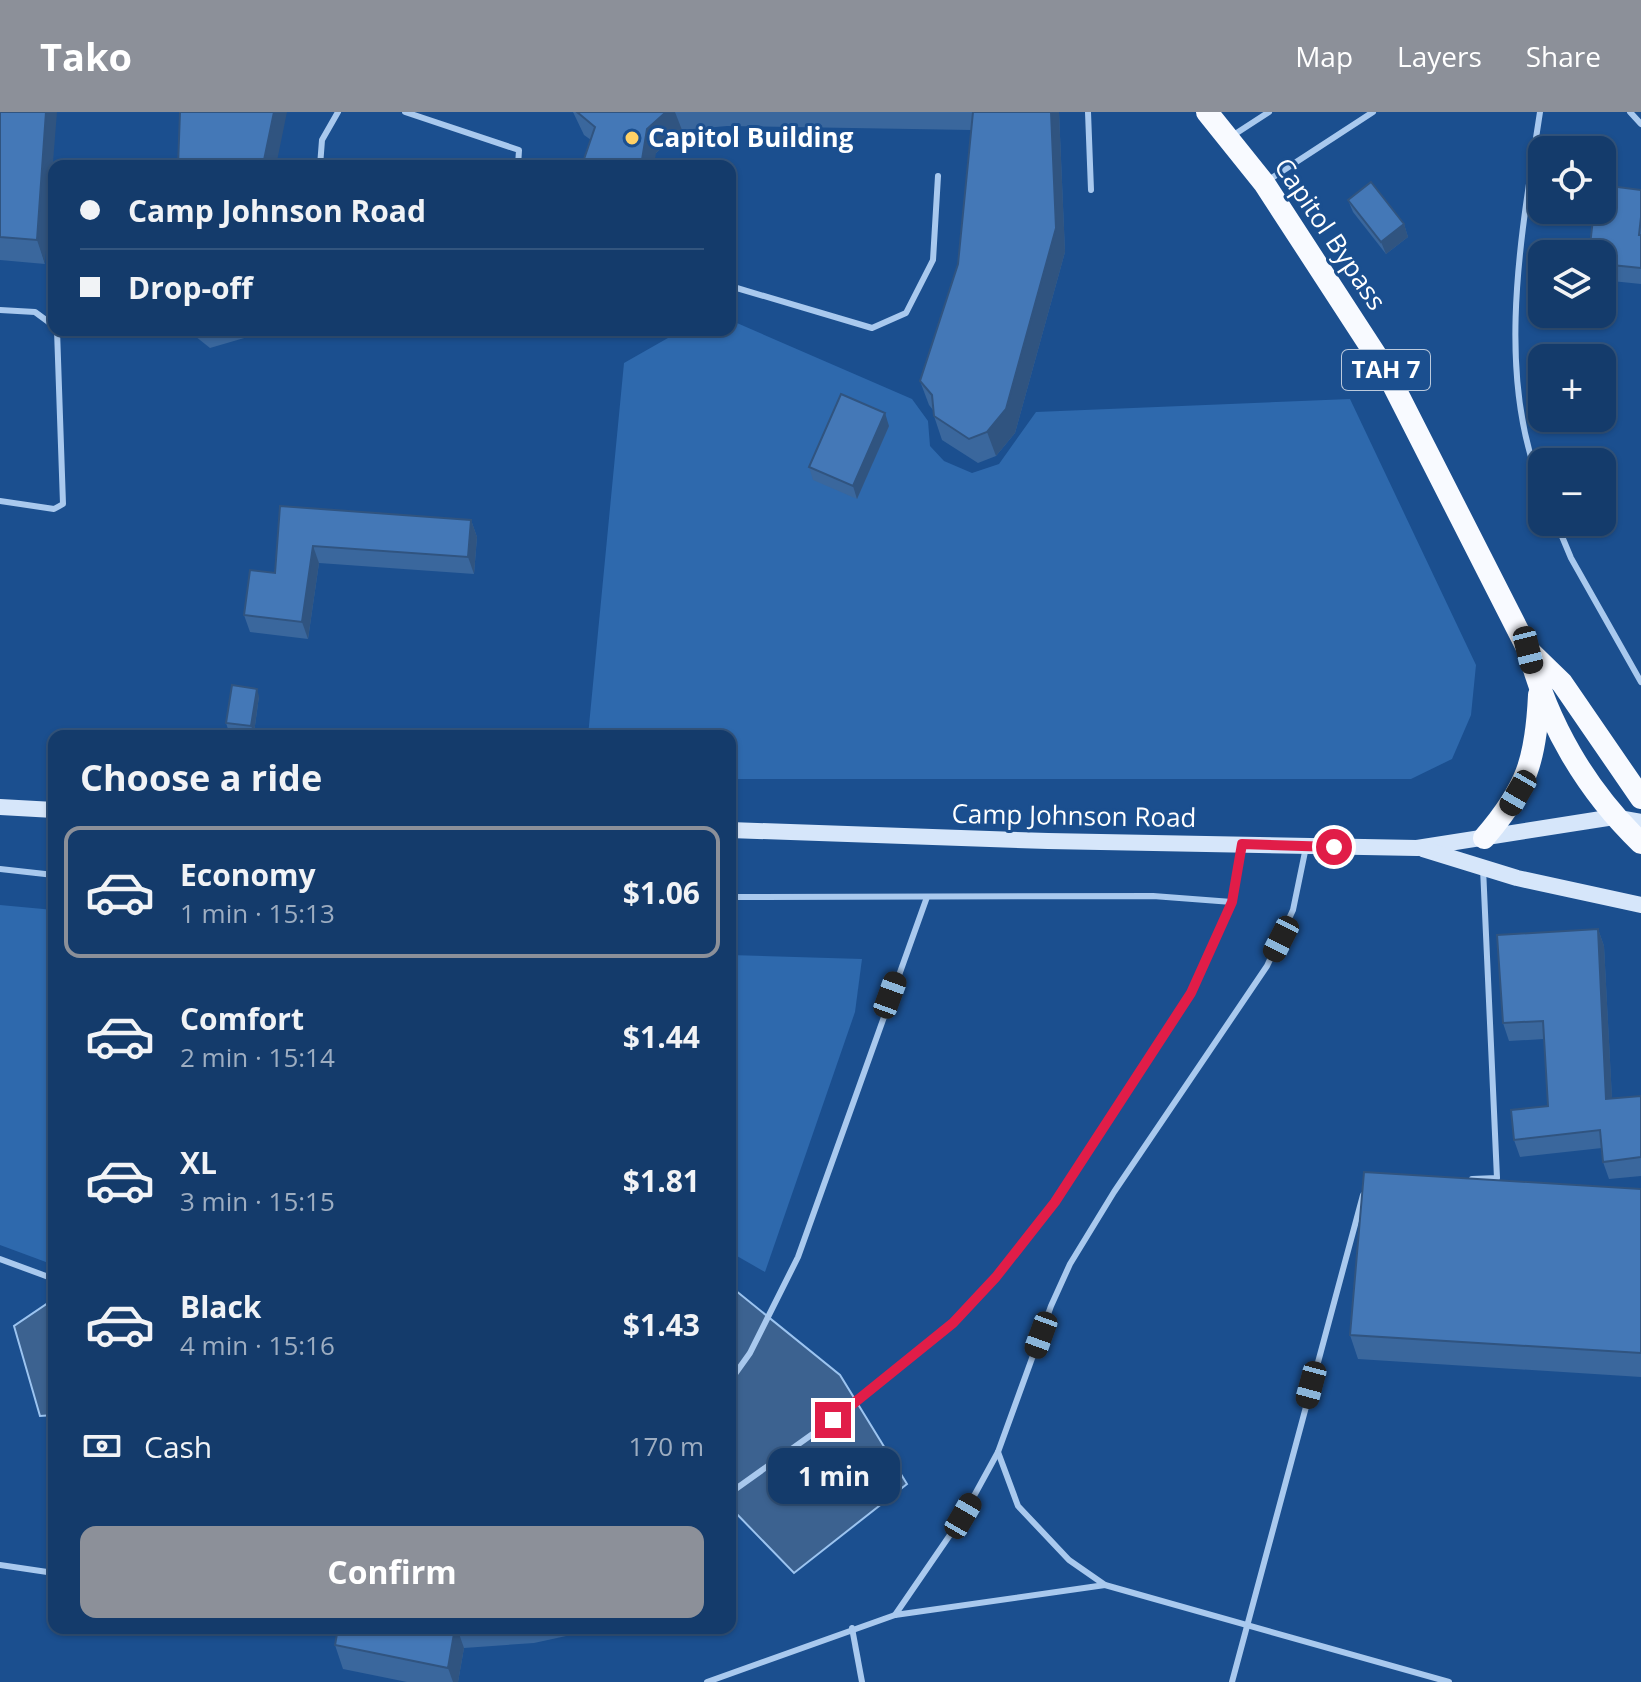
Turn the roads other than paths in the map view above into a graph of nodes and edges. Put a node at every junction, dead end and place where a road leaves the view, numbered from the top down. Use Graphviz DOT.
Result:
graph roads {
  1 [pos="338,112"];
  2 [pos="405,112"];
  3 [pos="1088,112"];
  4 [pos="1207,112"];
  5 [pos="1269,112"];
  6 [pos="1373,112"];
  7 [pos="1540,112"];
  8 [pos="1630,112"];
  9 [pos="1641,124"];
  10 [pos="1229,138"];
  11 [pos="320,160"];
  12 [pos="518,160"];
  13 [pos="938,176"];
  14 [pos="1264,183"];
  15 [pos="1091,190"];
  16 [pos="736,288"];
  17 [pos="0,310"];
  18 [pos="48,322"];
  19 [pos="55,336"];
  20 [pos="1530,448"];
  21 [pos="0,501"];
  22 [pos="1562,536"];
  23 [pos="1528,650"];
  24 [pos="1641,682"];
  25 [pos="1540,694"];
  26 [pos="1641,798"];
  27 [pos="0,807"];
  28 [pos="48,810"];
  29 [pos="1614,817"];
  30 [pos="1641,822"];
  31 [pos="736,830"];
  32 [pos="1484,838"];
  33 [pos="1641,843"];
  34 [pos="1242,844"];
  35 [pos="1306,847"];
  36 [pos="1417,848"];
  37 [pos="1483,867"];
  38 [pos="0,869"];
  39 [pos="48,874"];
  40 [pos="736,897"];
  41 [pos="927,897"];
  42 [pos="1232,902"];
  43 [pos="1641,905"];
  44 [pos="1467,1179"];
  45 [pos="1364,1191"];
  46 [pos="3,1261"];
  47 [pos="48,1277"];
  48 [pos="736,1373"];
  49 [pos="998,1452"];
  50 [pos="736,1489"];
  51 [pos="0,1565"];
  52 [pos="48,1572"];
  53 [pos="1105,1585"];
  54 [pos="895,1615"];
  55 [pos="1246,1624"];
  56 [pos="852,1628"];
  57 [pos="707,1682"];
  58 [pos="862,1682"];
  59 [pos="1232,1682"];
  60 [pos="1449,1682"];
  1 -- 11 [label="lane"];
  2 -- 12 [label="lane"];
  3 -- 15 [label="lane"];
  4 -- 10 [label="highway, Capitol Bypass / TAH 7"];
  5 -- 10 [label="lane"];
  6 -- 14 [label="lane"];
  7 -- 20 [label="lane"];
  8 -- 9 [label="lane"];
  10 -- 14 [label="highway, Capitol Bypass / TAH 7"];
  13 -- 16 [label="lane"];
  14 -- 23 [label="highway, Capitol Bypass / TAH 7"];
  17 -- 18 [label="lane"];
  19 -- 21 [label="lane"];
  22 -- 24 [label="lane"];
  23 -- 25 [label="highway, Capitol Bypass / TAH 7"];
  23 -- 26 [label="highway, Capitol Bypass / TAH 7"];
  25 -- 29 [label="highway, Capitol Bypass / TAH 7"];
  25 -- 32 [label="highway"];
  27 -- 28 [label="main road"];
  29 -- 30 [label="main road, Camp Johnson Road"];
  29 -- 32 [label="main road, Camp Johnson Road"];
  29 -- 33 [label="highway, Capitol Bypass / TAH 7"];
  31 -- 34 [label="main road, Camp Johnson Road"];
  32 -- 36 [label="main road, Camp Johnson Road"];
  34 -- 35 [label="main road, Camp Johnson Road"];
  34 -- 42 [label="lane"];
  35 -- 36 [label="main road, Camp Johnson Road"];
  35 -- 49 [label="lane"];
  36 -- 37 [label="main road, Camp Johnson Road"];
  37 -- 43 [label="main road, Camp Johnson Road"];
  37 -- 44 [label="lane"];
  38 -- 39 [label="lane"];
  40 -- 41 [label="lane"];
  41 -- 42 [label="lane"];
  41 -- 48 [label="lane"];
  42 -- 50 [label="lane"];
  45 -- 55 [label="lane"];
  46 -- 47 [label="lane"];
  49 -- 53 [label="lane"];
  49 -- 54 [label="lane"];
  51 -- 52 [label="lane"];
  53 -- 54 [label="lane"];
  53 -- 55 [label="lane"];
  54 -- 56 [label="lane"];
  55 -- 59 [label="lane"];
  55 -- 60 [label="lane"];
  56 -- 57 [label="lane"];
  56 -- 58 [label="lane"];
}
